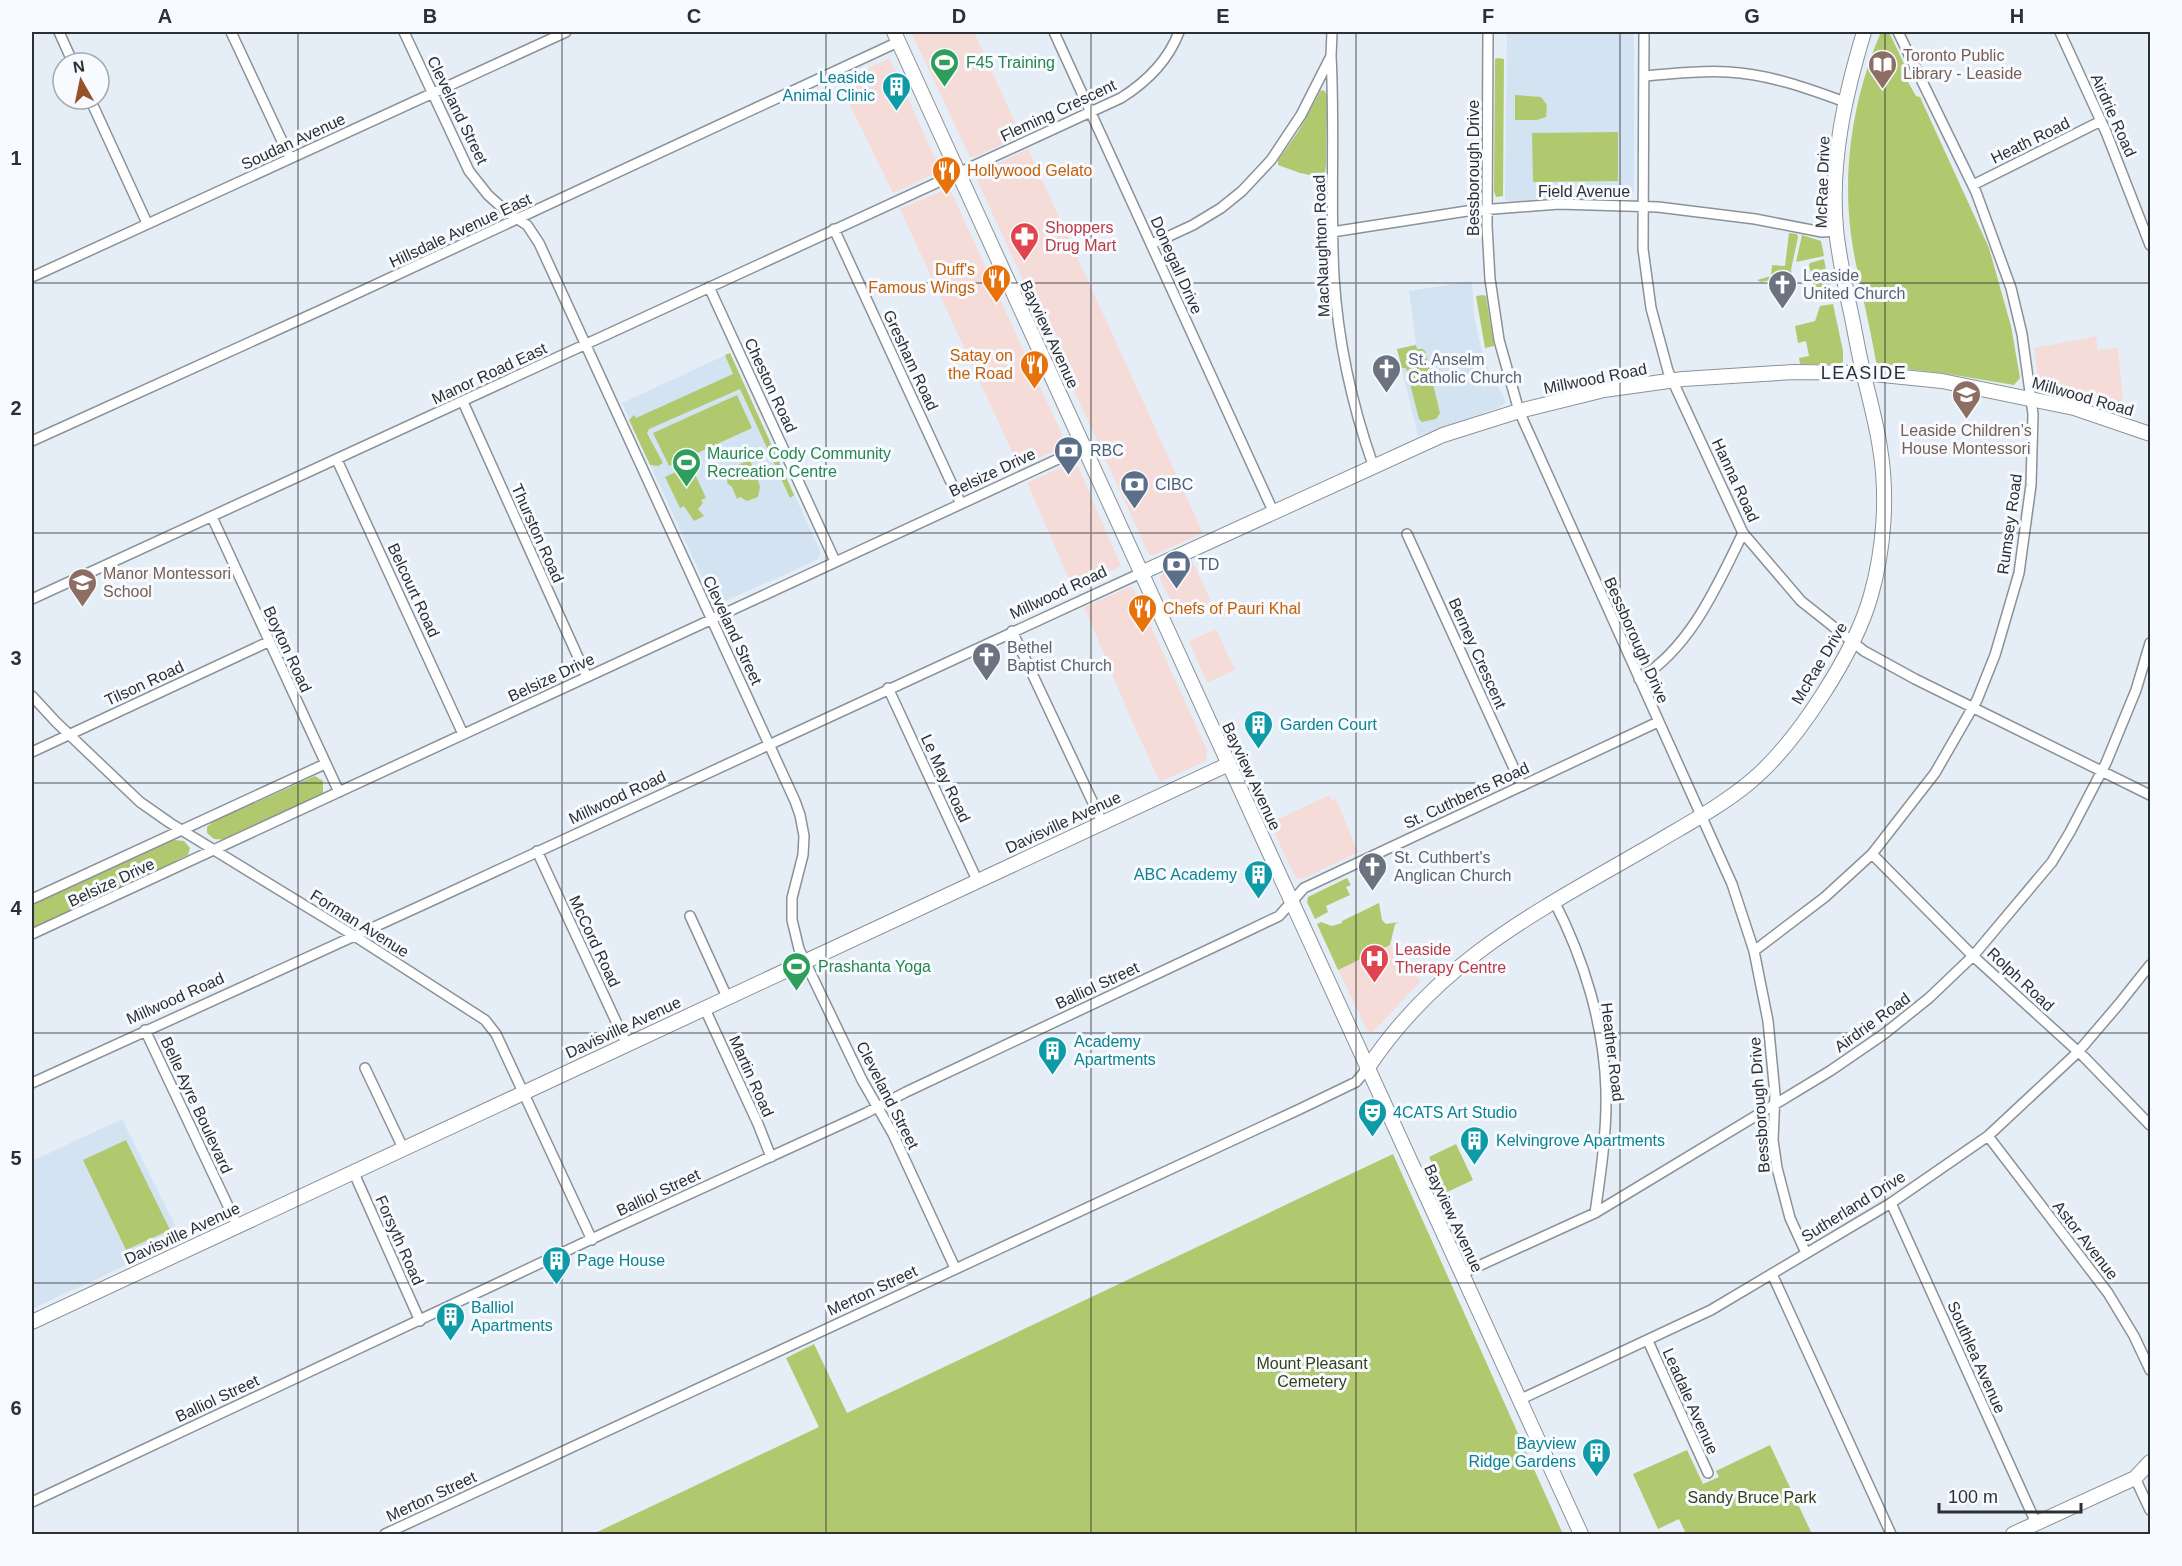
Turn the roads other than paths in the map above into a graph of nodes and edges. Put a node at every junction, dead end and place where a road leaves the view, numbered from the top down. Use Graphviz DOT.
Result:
graph roads {
  1 [pos="58,32"];
  2 [pos="231,32"];
  3 [pos="404,32"];
  4 [pos="566,32"];
  5 [pos="1054,32"];
  6 [pos="1179,32"];
  7 [pos="1332,32"];
  8 [pos="1488,32"];
  9 [pos="1644,32"];
  10 [pos="1864,32"];
  11 [pos="1898,32"];
  12 [pos="2060,32"];
  13 [pos="896,37"];
  14 [pos="67,51"];
  15 [pos="1331,56"];
  16 [pos="1644,76"];
  17 [pos="432,93"];
  18 [pos="1845,102"];
  19 [pos="96,111"];
  20 [pos="1091,112"];
  21 [pos="2101,121"];
  22 [pos="290,158"];
  23 [pos="958,173"];
  24 [pos="1973,185"];
  25 [pos="1642,206"];
  26 [pos="1488,208"];
  27 [pos="518,219"];
  28 [pos="147,223"];
  29 [pos="834,229"];
  30 [pos="1836,231"];
  31 [pos="1332,232"];
  32 [pos="2150,241"];
  33 [pos="1152,244"];
  34 [pos="32,277"];
  35 [pos="709,287"];
  36 [pos="585,344"];
  37 [pos="1863,373"];
  38 [pos="1673,380"];
  39 [pos="2032,398"];
  40 [pos="463,402"];
  41 [pos="1519,411"];
  42 [pos="2151,434"];
  43 [pos="32,441"];
  44 [pos="1084,447"];
  45 [pos="337,460"];
  46 [pos="1373,465"];
  47 [pos="960,504"];
  48 [pos="1273,511"];
  49 [pos="212,517"];
  50 [pos="1743,533"];
  51 [pos="1407,534"];
  52 [pos="835,561"];
  53 [pos="1141,573"];
  54 [pos="32,599"];
  55 [pos="711,619"];
  56 [pos="1012,632"];
  57 [pos="268,642"];
  58 [pos="1852,643"];
  59 [pos="2151,643"];
  60 [pos="586,677"];
  61 [pos="1639,678"];
  62 [pos="888,688"];
  63 [pos="32,696"];
  64 [pos="1973,707"];
  65 [pos="1658,722"];
  66 [pos="463,734"];
  67 [pos="69,735"];
  68 [pos="769,745"];
  69 [pos="32,752"];
  70 [pos="326,764"];
  71 [pos="1229,764"];
  72 [pos="2103,771"];
  73 [pos="1522,786"];
  74 [pos="339,792"];
  75 [pos="2151,795"];
  76 [pos="1702,816"];
  77 [pos="1102,822"];
  78 [pos="183,830"];
  79 [pos="215,850"];
  80 [pos="537,851"];
  81 [pos="1872,854"];
  82 [pos="977,880"];
  83 [pos="32,898"];
  84 [pos="1554,901"];
  85 [pos="1292,902"];
  86 [pos="690,916"];
  87 [pos="32,934"];
  88 [pos="353,935"];
  89 [pos="1754,951"];
  90 [pos="1973,956"];
  91 [pos="804,962"];
  92 [pos="2151,965"];
  93 [pos="728,997"];
  94 [pos="704,1007"];
  95 [pos="145,1030"];
  96 [pos="627,1043"];
  97 [pos="2078,1052"];
  98 [pos="365,1068"];
  99 [pos="1367,1069"];
  100 [pos="32,1083"];
  101 [pos="523,1091"];
  102 [pos="1774,1105"];
  103 [pos="878,1107"];
  104 [pos="2151,1125"];
  105 [pos="1988,1136"];
  106 [pos="403,1148"];
  107 [pos="771,1157"];
  108 [pos="352,1171"];
  109 [pos="1890,1203"];
  110 [pos="1595,1213"];
  111 [pos="237,1225"];
  112 [pos="592,1240"];
  113 [pos="1806,1253"];
  114 [pos="955,1268"];
  115 [pos="1461,1274"];
  116 [pos="1772,1274"];
  117 [pos="420,1321"];
  118 [pos="32,1322"];
  119 [pos="1648,1341"];
  120 [pos="2151,1370"];
  121 [pos="1519,1400"];
  122 [pos="2151,1462"];
  123 [pos="1708,1473"];
  124 [pos="2135,1478"];
  125 [pos="32,1502"];
  126 [pos="2151,1510"];
  127 [pos="2036,1523"];
  128 [pos="385,1534"];
  129 [pos="1581,1534"];
  130 [pos="1891,1534"];
  131 [pos="2013,1534"];
  1 -- 14 [label="street"];
  2 -- 22 [label="street"];
  3 -- 17 [label="street, Cleveland Street"];
  4 -- 17 [label="street, Soudan Avenue"];
  5 -- 20 [label="street, Donegall Drive"];
  6 -- 20 [label="street, Fleming Crescent"];
  7 -- 15 [label="street, MacNaughton Road"];
  8 -- 26 [label="street, Bessborough Drive"];
  9 -- 16 [label="street, Hanna Road"];
  10 -- 18 [label="street, McRae Drive"];
  11 -- 24 [label="street, Rumsey Road"];
  12 -- 21 [label="street, Airdrie Road"];
  13 -- 23 [label="street, Bayview Avenue"];
  13 -- 27 [label="street, Hillsdale Avenue East"];
  15 -- 31 [label="street, MacNaughton Road"];
  15 -- 33 [label="street"];
  16 -- 18 [label="street"];
  16 -- 25 [label="street, Hanna Road"];
  17 -- 22 [label="street, Soudan Avenue"];
  17 -- 27 [label="street, Cleveland Street"];
  18 -- 30 [label="street, McRae Drive"];
  19 -- 28 [label="street"];
  20 -- 23 [label="street, Fleming Crescent"];
  20 -- 33 [label="street, Donegall Drive"];
  21 -- 24 [label="street, Heath Road"];
  21 -- 32 [label="street, Airdrie Road"];
  22 -- 28 [label="street, Soudan Avenue"];
  23 -- 29 [label="street, Manor Road East"];
  23 -- 44 [label="street, Bayview Avenue"];
  24 -- 39 [label="street, Rumsey Road"];
  25 -- 26 [label="street, Field Avenue"];
  25 -- 30 [label="street, Field Avenue"];
  25 -- 38 [label="street, Hanna Road"];
  26 -- 31 [label="street, Field Avenue"];
  26 -- 41 [label="street, Bessborough Drive"];
  27 -- 36 [label="street, Cleveland Street"];
  27 -- 43 [label="street, Hillsdale Avenue East"];
  28 -- 34 [label="street, Soudan Avenue"];
  29 -- 35 [label="street, Manor Road East"];
  29 -- 47 [label="street, Gresham Road"];
  30 -- 37 [label="street, McRae Drive"];
  31 -- 46 [label="street, MacNaughton Road"];
  33 -- 48 [label="street, Donegall Drive"];
  35 -- 36 [label="street, Manor Road East"];
  35 -- 52 [label="street, Cheston Road"];
  36 -- 40 [label="street, Manor Road East"];
  36 -- 55 [label="street, Cleveland Street"];
  37 -- 38 [label="street, Millwood Road"];
  37 -- 39 [label="street, Millwood Road"];
  37 -- 58 [label="street, McRae Drive"];
  38 -- 41 [label="street, Millwood Road"];
  38 -- 50 [label="street, Hanna Road"];
  39 -- 42 [label="street, Millwood Road"];
  39 -- 64 [label="street, Rumsey Road"];
  40 -- 45 [label="street, Manor Road East"];
  40 -- 60 [label="street, Thurston Road"];
  41 -- 46 [label="street, Millwood Road"];
  41 -- 61 [label="street, Bessborough Drive"];
  44 -- 47 [label="street, Belsize Drive"];
  44 -- 53 [label="street, Bayview Avenue"];
  45 -- 49 [label="street, Manor Road East"];
  45 -- 66 [label="street, Belcourt Road"];
  46 -- 48 [label="street, Millwood Road"];
  47 -- 52 [label="street, Belsize Drive"];
  48 -- 53 [label="street, Millwood Road"];
  49 -- 54 [label="street, Manor Road East"];
  49 -- 57 [label="street, Boyton Road"];
  50 -- 58 [label="street, Hanna Road"];
  50 -- 61 [label="street"];
  51 -- 73 [label="street, Berney Crescent"];
  52 -- 55 [label="street, Belsize Drive"];
  53 -- 56 [label="street, Millwood Road"];
  53 -- 71 [label="street, Bayview Avenue"];
  55 -- 60 [label="street, Belsize Drive"];
  55 -- 68 [label="street, Cleveland Street"];
  56 -- 62 [label="street, Millwood Road"];
  56 -- 77 [label="street"];
  57 -- 67 [label="street, Tilson Road"];
  57 -- 70 [label="street, Boyton Road"];
  58 -- 64 [label="street, Hanna Road"];
  58 -- 76 [label="street, McRae Drive"];
  59 -- 72 [label="street, Airdrie Road"];
  60 -- 66 [label="street, Belsize Drive"];
  61 -- 65 [label="street, Bessborough Drive"];
  62 -- 68 [label="street, Millwood Road"];
  62 -- 82 [label="street, Le May Road"];
  63 -- 67 [label="street, Forman Avenue"];
  64 -- 72 [label="street, Hanna Road"];
  64 -- 81 [label="street, Rumsey Road"];
  65 -- 73 [label="street, St. Cuthberts Road"];
  65 -- 76 [label="street, Bessborough Drive"];
  66 -- 74 [label="street, Belsize Drive"];
  67 -- 69 [label="street, Tilson Road"];
  67 -- 78 [label="street, Forman Avenue"];
  68 -- 80 [label="street, Millwood Road"];
  68 -- 91 [label="street, Cleveland Street"];
  70 -- 74 [label="street, Boyton Road"];
  70 -- 78 [label="street, Belsize Drive"];
  71 -- 77 [label="street, Davisville Avenue"];
  71 -- 85 [label="street, Bayview Avenue"];
  72 -- 75 [label="street, Hanna Road"];
  72 -- 90 [label="street, Airdrie Road"];
  73 -- 85 [label="street, St. Cuthberts Road"];
  74 -- 79 [label="street, Belsize Drive"];
  76 -- 84 [label="street, McRae Drive"];
  76 -- 89 [label="street, Bessborough Drive"];
  77 -- 82 [label="street, Davisville Avenue"];
  78 -- 79 [label="street, Forman Avenue"];
  78 -- 83 [label="street, Belsize Drive"];
  79 -- 87 [label="street, Belsize Drive"];
  79 -- 88 [label="street, Forman Avenue"];
  80 -- 88 [label="street, Millwood Road"];
  80 -- 96 [label="street, McCord Road"];
  81 -- 89 [label="street, Rumsey Road"];
  81 -- 90 [label="street, Rolph Road"];
  82 -- 91 [label="street, Davisville Avenue"];
  84 -- 99 [label="street, McRae Drive"];
  84 -- 110 [label="street, Heather Road"];
  85 -- 99 [label="street, Bayview Avenue"];
  85 -- 103 [label="street, Balliol Street"];
  86 -- 93 [label="street"];
  88 -- 95 [label="street, Millwood Road"];
  88 -- 101 [label="street, Forman Avenue"];
  89 -- 102 [label="street, Bessborough Drive"];
  90 -- 97 [label="street, Rolph Road"];
  90 -- 102 [label="street, Airdrie Road"];
  91 -- 93 [label="street, Davisville Avenue"];
  91 -- 103 [label="street, Cleveland Street"];
  92 -- 97 [label="street, Sutherland Drive"];
  93 -- 94 [label="street, Davisville Avenue"];
  94 -- 96 [label="street, Davisville Avenue"];
  94 -- 107 [label="street, Martin Road"];
  95 -- 100 [label="street, Millwood Road"];
  95 -- 111 [label="street, Belle Ayre Boulevard"];
  96 -- 101 [label="street, Davisville Avenue"];
  97 -- 104 [label="street, Rolph Road"];
  97 -- 105 [label="street, Sutherland Drive"];
  98 -- 106 [label="street"];
  99 -- 114 [label="street, Merton Street"];
  99 -- 115 [label="street, Bayview Avenue"];
  101 -- 106 [label="street, Davisville Avenue"];
  101 -- 112 [label="street, Forman Avenue"];
  102 -- 110 [label="street, Airdrie Road"];
  102 -- 113 [label="street, Bessborough Drive"];
  103 -- 107 [label="street, Balliol Street"];
  103 -- 114 [label="street, Cleveland Street"];
  105 -- 109 [label="street, Sutherland Drive"];
  105 -- 120 [label="street, Astor Avenue"];
  106 -- 108 [label="street, Davisville Avenue"];
  107 -- 112 [label="street, Balliol Street"];
  108 -- 111 [label="street, Davisville Avenue"];
  108 -- 117 [label="street, Forsyth Road"];
  109 -- 113 [label="street, Sutherland Drive"];
  109 -- 127 [label="street, Southlea Avenue"];
  110 -- 115 [label="street, Airdrie Road"];
  111 -- 118 [label="street, Davisville Avenue"];
  112 -- 117 [label="street, Balliol Street"];
  113 -- 116 [label="street, Sutherland Drive"];
  114 -- 128 [label="street, Merton Street"];
  115 -- 121 [label="street, Bayview Avenue"];
  116 -- 119 [label="street, Sutherland Drive"];
  116 -- 130 [label="street"];
  117 -- 125 [label="street, Balliol Street"];
  119 -- 121 [label="street, Sutherland Drive"];
  119 -- 123 [label="street, Leadale Avenue"];
  121 -- 129 [label="street, Bayview Avenue"];
  122 -- 124 [label="street"];
  124 -- 126 [label="street"];
  124 -- 127 [label="street"];
  127 -- 131 [label="street"];
}
